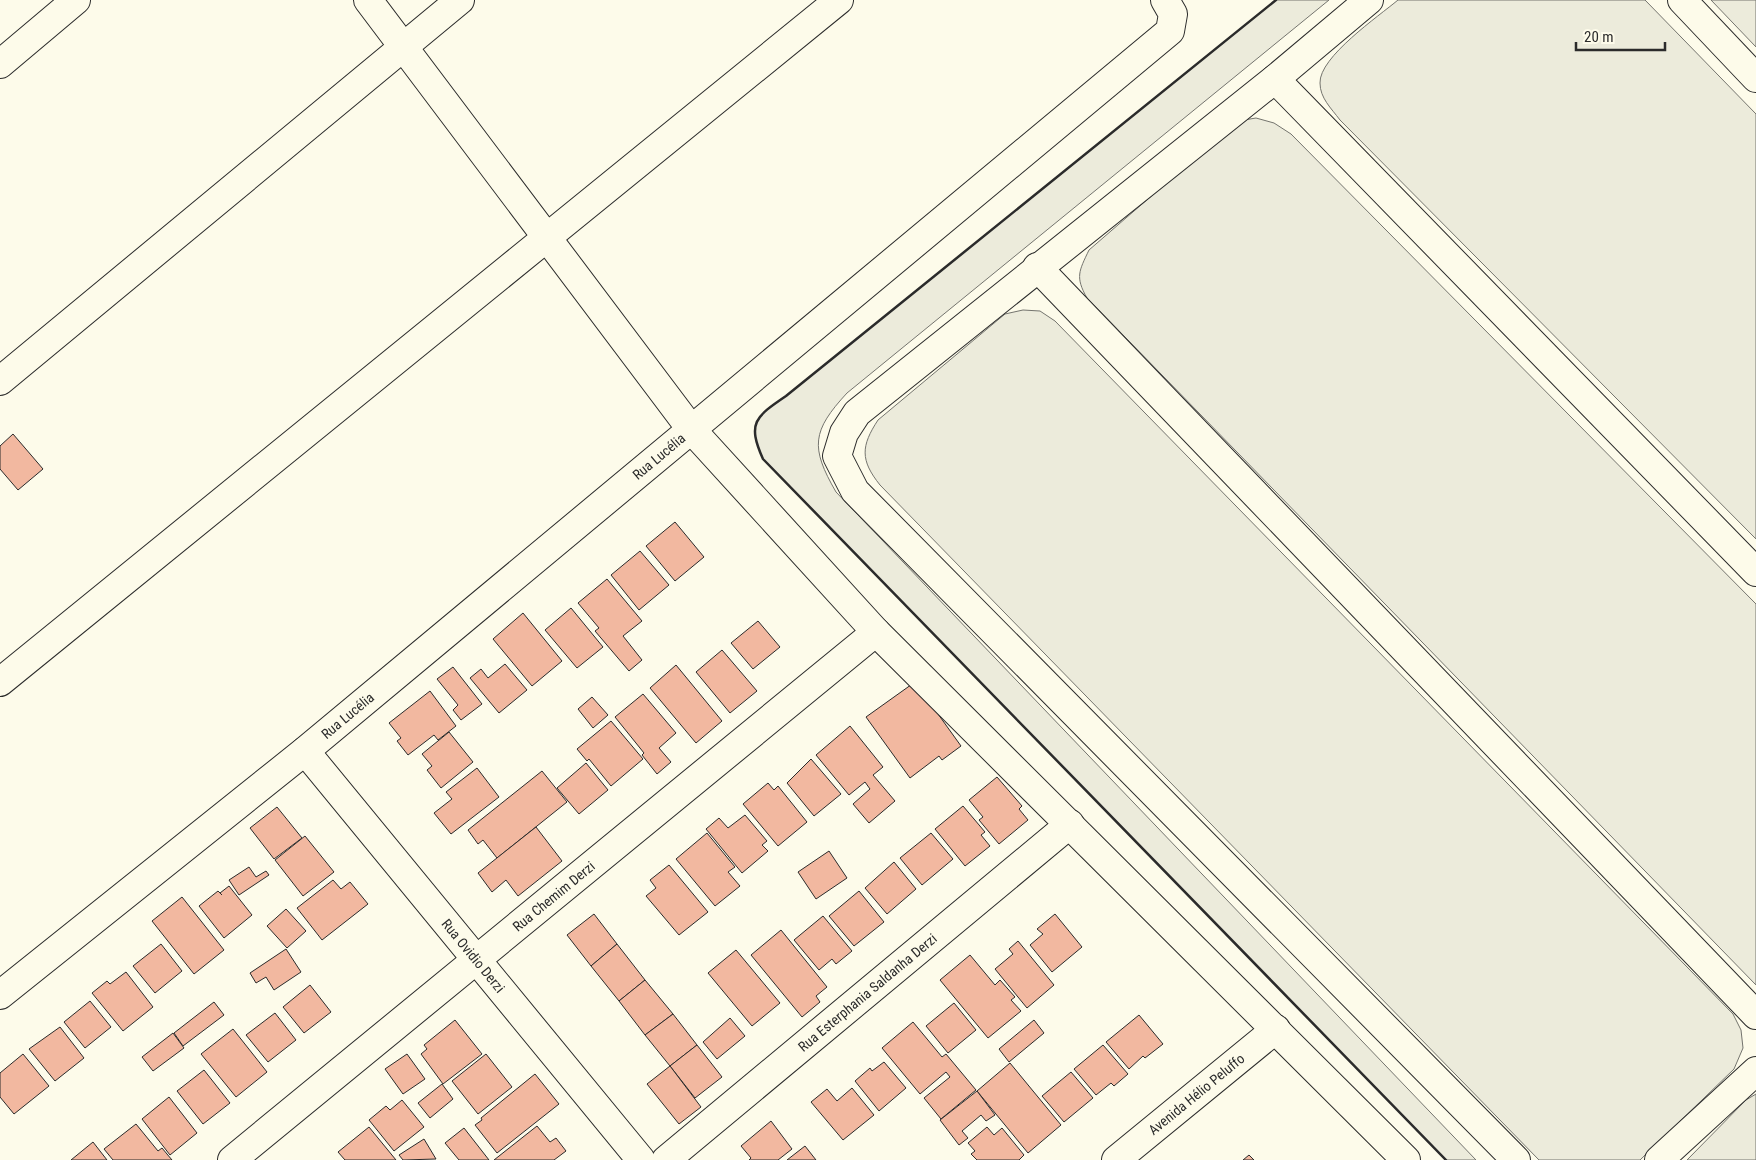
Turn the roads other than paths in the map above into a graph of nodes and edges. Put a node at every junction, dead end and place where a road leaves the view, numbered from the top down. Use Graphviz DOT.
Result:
graph roads {
  1 [pos="76,0"];
  2 [pos="368,0"];
  3 [pos="460,0"];
  4 [pos="839,0"];
  5 [pos="1165,0"];
  6 [pos="1369,0"];
  7 [pos="1682,0"];
  8 [pos="403,46"];
  9 [pos="0,64"];
  10 [pos="1756,78"];
  11 [pos="1275,79"];
  12 [pos="547,239"];
  13 [pos="1037,267"];
  14 [pos="0,381"];
  15 [pos="691,429"];
  16 [pos="1756,572"];
  17 [pos="876,632"];
  18 [pos="0,682"];
  19 [pos="305,751"];
  20 [pos="1070,824"];
  21 [pos="476,960"];
  22 [pos="0,995"];
  23 [pos="1756,1015"];
  24 [pos="1276,1029"];
  25 [pos="1756,1071"];
  26 [pos="232,1160"];
  27 [pos="641,1160"];
  28 [pos="666,1160"];
  29 [pos="1116,1160"];
  30 [pos="1406,1160"];
  31 [pos="1516,1160"];
  32 [pos="1659,1160"];
  1 -- 9 [label="street"];
  2 -- 8 [label="street"];
  3 -- 8 [label="street"];
  4 -- 12 [label="street"];
  5 -- 15 [label="street, Rua Lucélia"];
  6 -- 11 [label="street"];
  7 -- 10 [label="street"];
  8 -- 12 [label="street"];
  8 -- 14 [label="street"];
  11 -- 13 [label="street"];
  11 -- 16 [label="street"];
  12 -- 15 [label="street"];
  12 -- 18 [label="street"];
  13 -- 23 [label="street"];
  13 -- 31 [label="street"];
  15 -- 17 [label="street"];
  15 -- 19 [label="street, Rua Lucélia"];
  17 -- 20 [label="street"];
  17 -- 21 [label="street, Rua Chemim Derzi"];
  19 -- 21 [label="street, Rua Ovidio Derzi"];
  19 -- 22 [label="street, Rua Lucélia"];
  20 -- 24 [label="street"];
  20 -- 28 [label="street, Rua Esterphania Saldanha Derzi"];
  21 -- 26 [label="street, Rua Chemim Derzi"];
  21 -- 27 [label="street, Rua Ovidio Derzi"];
  24 -- 29 [label="street, Avenida Hélio Peluffo"];
  24 -- 30 [label="street"];
  25 -- 32 [label="street"];
}
